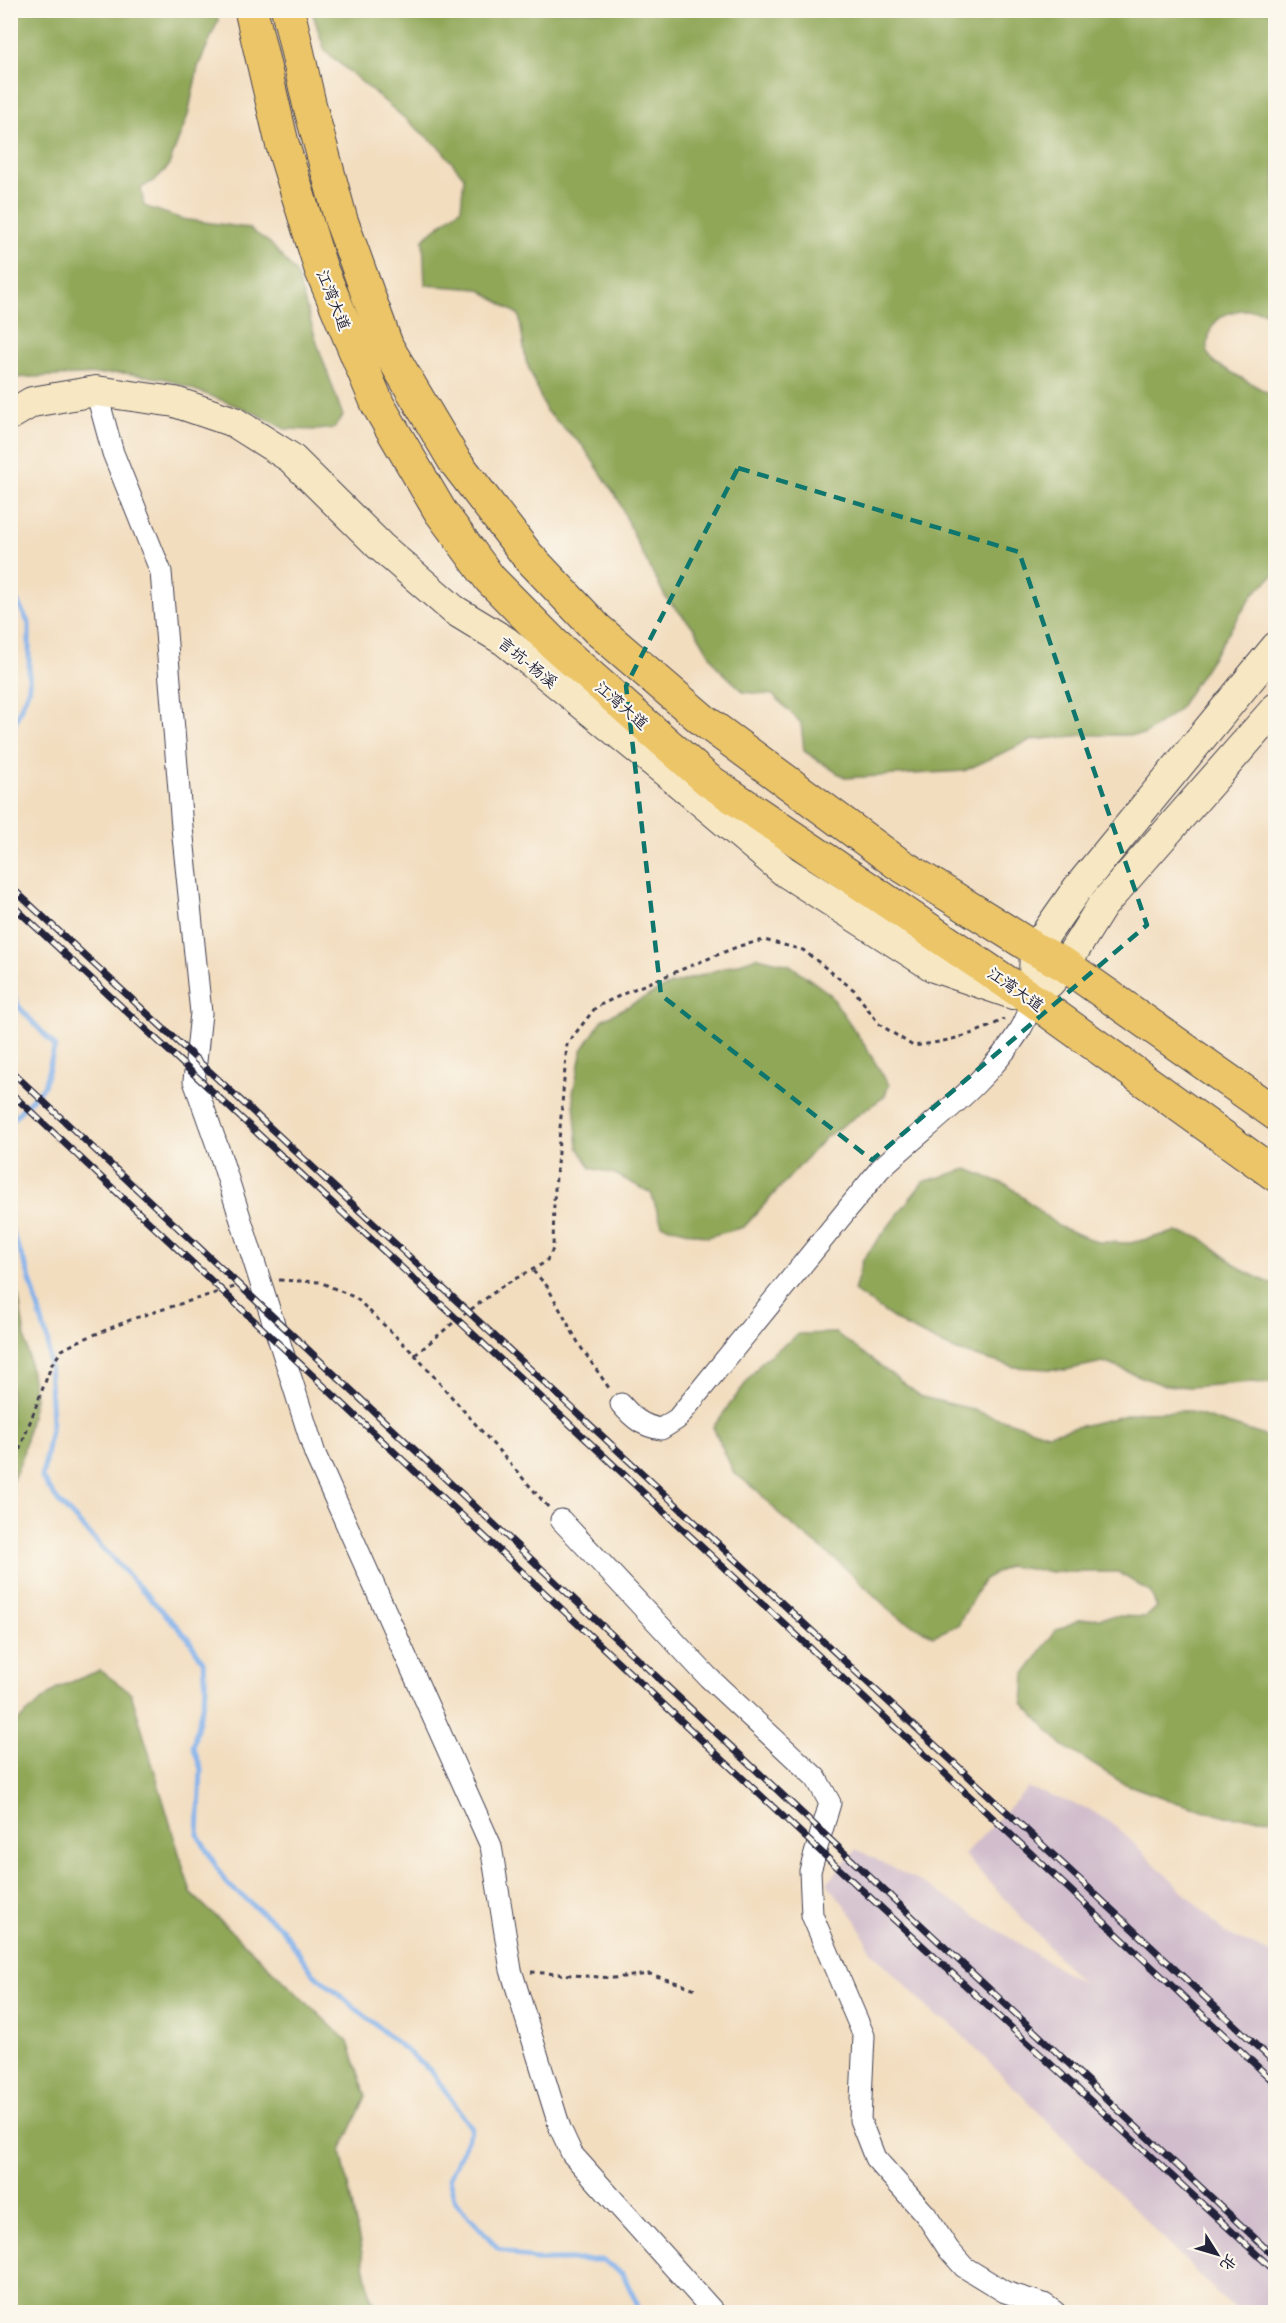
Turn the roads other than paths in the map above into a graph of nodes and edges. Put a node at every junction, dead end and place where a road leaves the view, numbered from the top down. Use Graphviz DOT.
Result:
graph roads {
  1 [pos="251,10"];
  2 [pos="288,10"];
  3 [pos="96,392"];
  4 [pos="18,404"];
  5 [pos="1275,646"];
  6 [pos="1275,708"];
  7 [pos="1035,949"];
  8 [pos="1065,965"];
  9 [pos="1033,1000"];
  10 [pos="1275,1114"];
  11 [pos="1275,1175"];
  12 [pos="621,1404"];
  13 [pos="561,1520"];
  14 [pos="714,2313"];
  15 [pos="1055,2313"];
  1 -- 9 [label="highway, 江湾大道"];
  2 -- 7 [label="highway, 江湾大道"];
  3 -- 4 [label="main road, 言坑-杨溪"];
  3 -- 9 [label="main road, 言坑-杨溪"];
  3 -- 14 [label="street"];
  5 -- 7 [label="main road"];
  6 -- 8 [label="main road"];
  7 -- 8 [label="highway, 江湾大道"];
  7 -- 9 [label="main road"];
  8 -- 9 [label="main road"];
  8 -- 10 [label="highway, 江湾大道"];
  9 -- 11 [label="highway, 江湾大道"];
  9 -- 12 [label="street"];
  13 -- 15 [label="street"];
}
